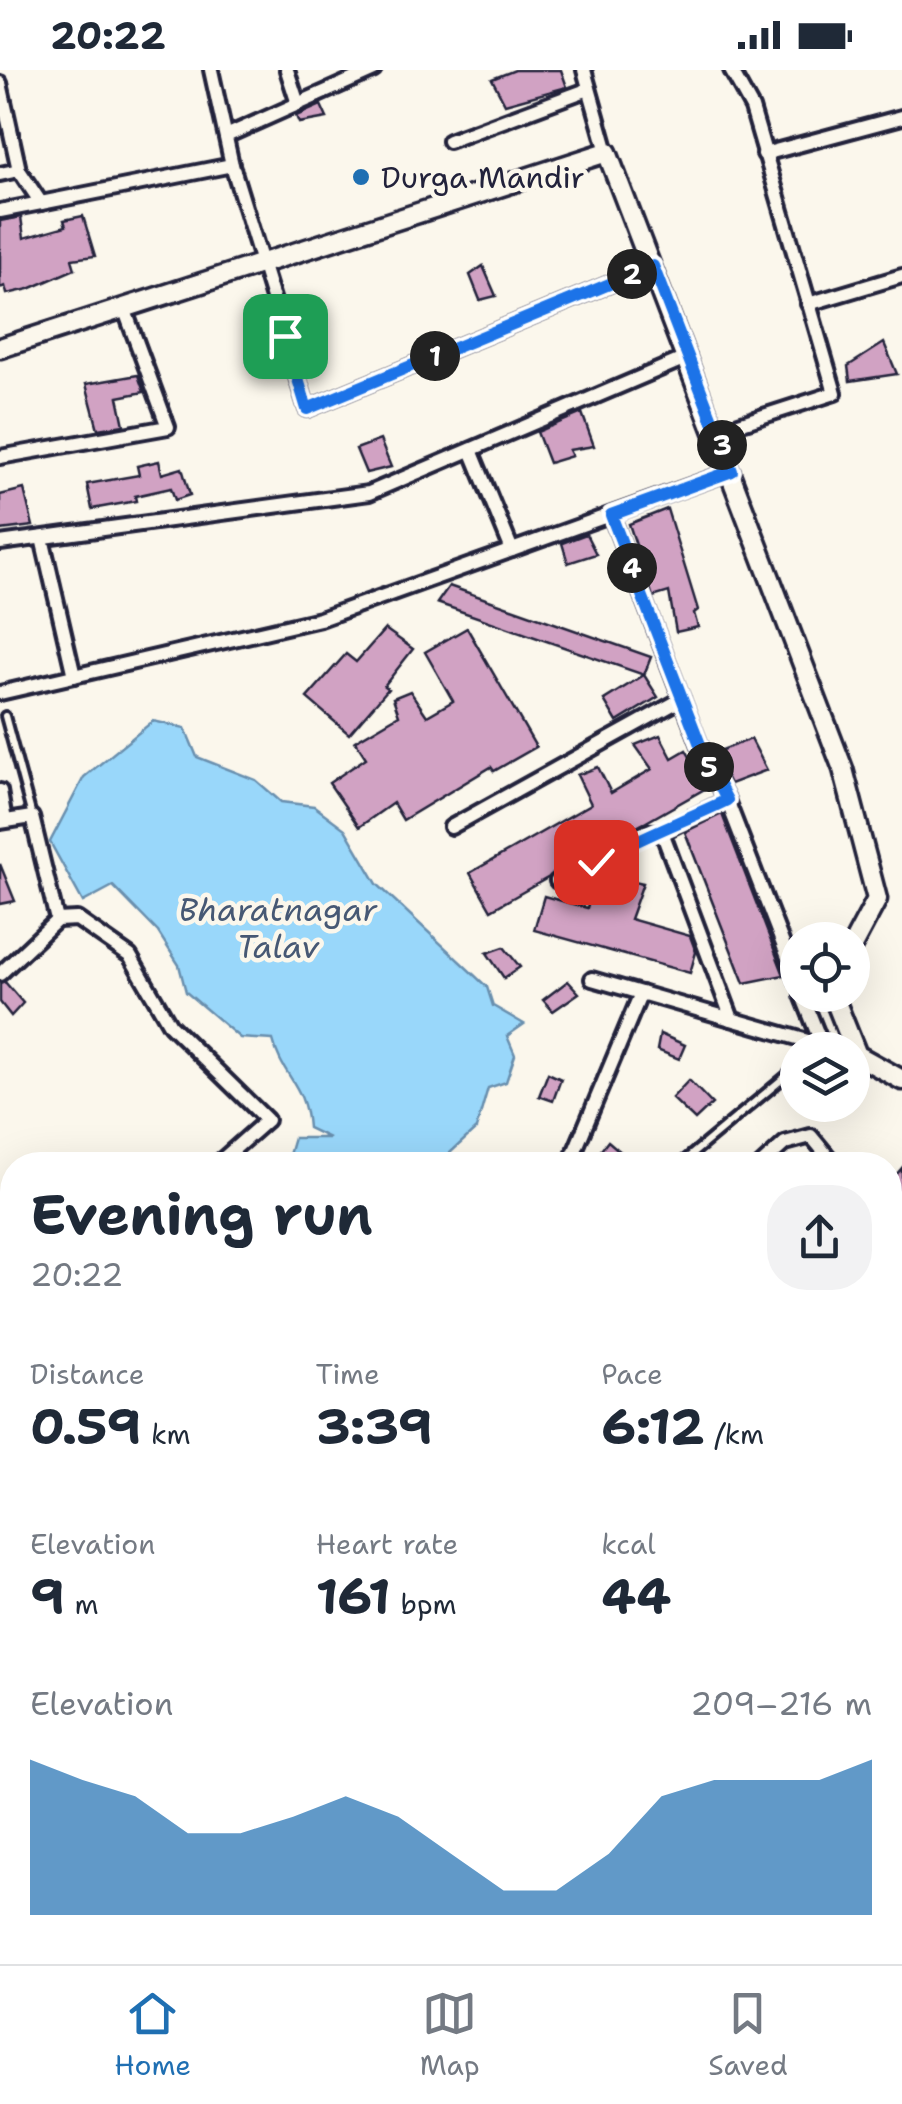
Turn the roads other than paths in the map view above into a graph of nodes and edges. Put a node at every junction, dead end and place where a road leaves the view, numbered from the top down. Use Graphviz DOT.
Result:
graph roads {
  1 [pos="211,70"];
  2 [pos="287,70"];
  3 [pos="374,70"];
  4 [pos="584,70"];
  5 [pos="731,70"];
  6 [pos="0,83"];
  7 [pos="589,90"];
  8 [pos="298,104"];
  9 [pos="902,117"];
  10 [pos="226,136"];
  11 [pos="449,141"];
  12 [pos="607,152"];
  13 [pos="764,154"];
  14 [pos="232,165"];
  15 [pos="18,170"];
  16 [pos="0,174"];
  17 [pos="41,203"];
  18 [pos="0,211"];
  19 [pos="264,264"];
  20 [pos="653,266"];
  21 [pos="902,276"];
  22 [pos="808,304"];
  23 [pos="124,308"];
  24 [pos="0,348"];
  25 [pos="688,357"];
  26 [pos="717,431"];
  27 [pos="471,450"];
  28 [pos="0,458"];
  29 [pos="732,471"];
  30 [pos="611,515"];
  31 [pos="42,538"];
  32 [pos="0,544"];
  33 [pos="512,550"];
  34 [pos="74,676"];
  35 [pos="0,693"];
  36 [pos="682,699"];
  37 [pos="5,716"];
  38 [pos="0,791"];
  39 [pos="727,800"];
  40 [pos="32,817"];
  41 [pos="3,822"];
  42 [pos="451,827"];
  43 [pos="662,832"];
  44 [pos="557,881"];
  45 [pos="57,920"];
  46 [pos="865,922"];
  47 [pos="780,937"];
  48 [pos="0,974"];
  49 [pos="592,979"];
  50 [pos="641,993"];
  51 [pos="732,1019"];
  52 [pos="780,1035"];
  53 [pos="870,1064"];
  54 [pos="902,1080"];
  55 [pos="780,1081"];
  56 [pos="231,1152"];
  57 [pos="574,1152"];
  58 [pos="695,1152"];
  59 [pos="775,1152"];
  60 [pos="824,1152"];
  1 -- 10 [label="street"];
  2 -- 8 [label="street"];
  3 -- 8 [label="street"];
  4 -- 7 [label="street"];
  5 -- 13 [label="street"];
  6 -- 15 [label="street"];
  7 -- 11 [label="street"];
  7 -- 12 [label="street"];
  8 -- 10 [label="street"];
  9 -- 13 [label="street"];
  10 -- 14 [label="street"];
  12 -- 19 [label="street"];
  12 -- 20 [label="street"];
  13 -- 22 [label="street"];
  14 -- 17 [label="street"];
  14 -- 19 [label="street"];
  15 -- 16 [label="street"];
  15 -- 17 [label="street"];
  17 -- 18 [label="street"];
  19 -- 20 [label="street"];
  19 -- 23 [label="street"];
  20 -- 25 [label="street"];
  21 -- 22 [label="street"];
  22 -- 26 [label="street"];
  23 -- 24 [label="street"];
  23 -- 28 [label="street"];
  25 -- 26 [label="street"];
  25 -- 27 [label="street"];
  26 -- 29 [label="street"];
  27 -- 31 [label="street"];
  27 -- 33 [label="street"];
  29 -- 30 [label="street"];
  29 -- 46 [label="street"];
  30 -- 33 [label="street"];
  30 -- 36 [label="street"];
  31 -- 32 [label="street"];
  31 -- 34 [label="street"];
  33 -- 34 [label="street"];
  34 -- 35 [label="street"];
  36 -- 39 [label="street"];
  36 -- 42 [label="street"];
  37 -- 40 [label="lane"];
  38 -- 41 [label="street"];
  39 -- 43 [label="street"];
  39 -- 47 [label="street"];
  40 -- 41 [label="street"];
  40 -- 45 [label="street"];
  43 -- 44 [label="street"];
  43 -- 51 [label="street"];
  45 -- 48 [label="street"];
  45 -- 56 [label="street"];
  49 -- 50 [label="street"];
  50 -- 51 [label="street"];
  50 -- 57 [label="street"];
  51 -- 52 [label="street"];
  53 -- 54 [label="street"];
  55 -- 58 [label="lane"];
  59 -- 60 [label="street"];
}
